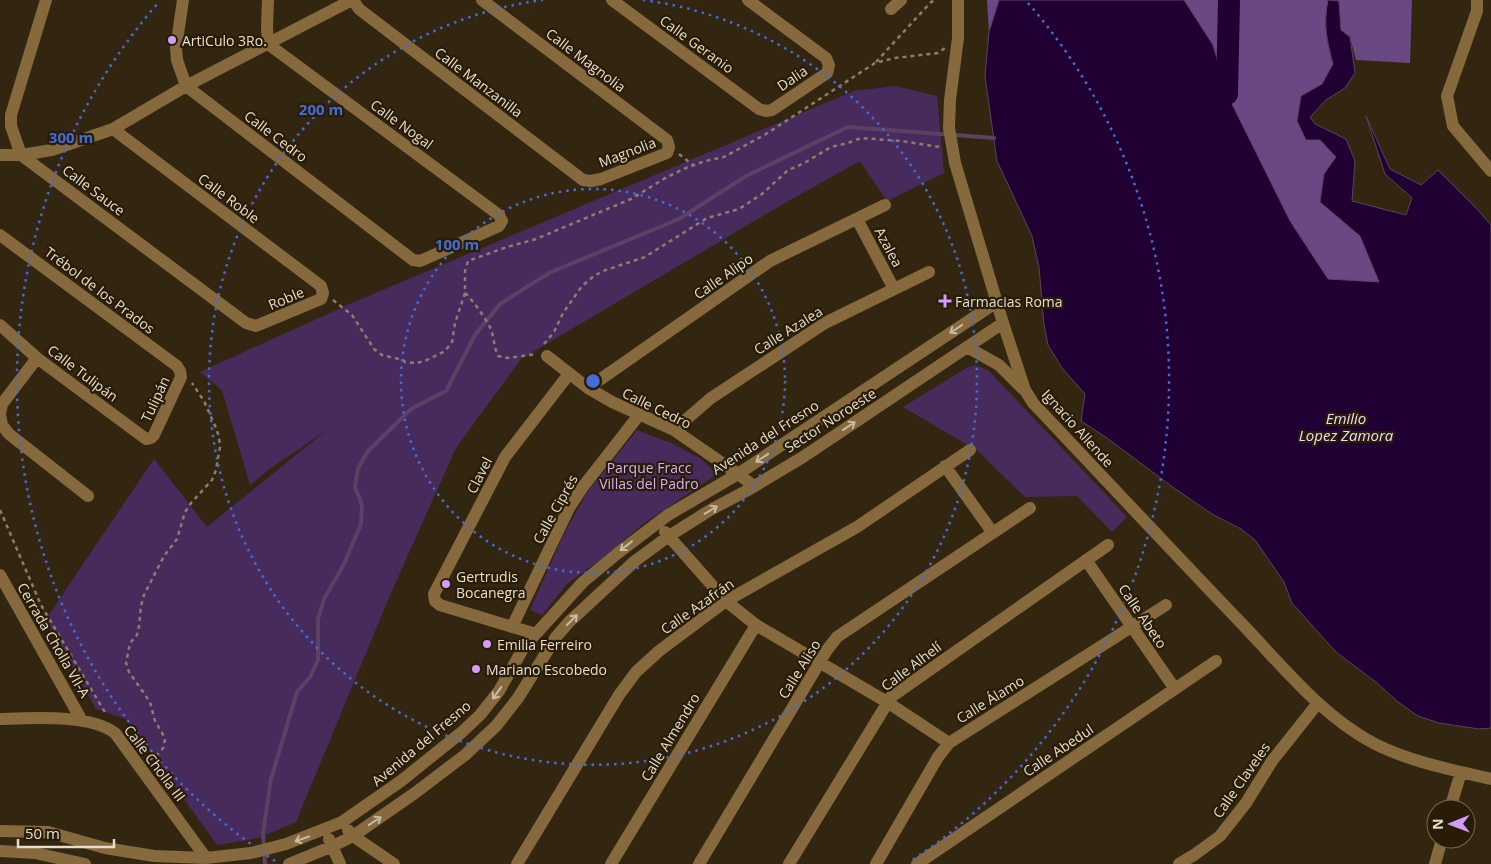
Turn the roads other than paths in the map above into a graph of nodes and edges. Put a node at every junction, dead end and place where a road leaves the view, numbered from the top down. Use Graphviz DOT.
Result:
graph roads {
  1 [pos="46,0"];
  2 [pos="183,0"];
  3 [pos="268,0"];
  4 [pos="352,0"];
  5 [pos="482,0"];
  6 [pos="612,0"];
  7 [pos="748,0"];
  8 [pos="900,0"];
  9 [pos="958,0"];
  10 [pos="1477,0"];
  11 [pos="891,9"];
  12 [pos="268,44"];
  13 [pos="186,86"];
  14 [pos="766,112"];
  15 [pos="113,129"];
  16 [pos="669,147"];
  17 [pos="0,155"];
  18 [pos="22,155"];
  19 [pos="1491,171"];
  20 [pos="592,181"];
  21 [pos="885,206"];
  22 [pos="857,219"];
  23 [pos="0,235"];
  24 [pos="420,261"];
  25 [pos="929,272"];
  26 [pos="894,289"];
  27 [pos="323,293"];
  28 [pos="997,302"];
  29 [pos="1003,323"];
  30 [pos="0,325"];
  31 [pos="256,326"];
  32 [pos="967,347"];
  33 [pos="547,356"];
  34 [pos="37,358"];
  35 [pos="181,374"];
  36 [pos="569,374"];
  37 [pos="588,388"];
  38 [pos="1025,390"];
  39 [pos="639,415"];
  40 [pos="674,430"];
  41 [pos="151,438"];
  42 [pos="970,450"];
  43 [pos="945,466"];
  44 [pos="738,474"];
  45 [pos="754,486"];
  46 [pos="88,496"];
  47 [pos="1030,508"];
  48 [pos="657,522"];
  49 [pos="992,533"];
  50 [pos="670,536"];
  51 [pos="1108,545"];
  52 [pos="1086,560"];
  53 [pos="0,575"];
  54 [pos="726,600"];
  55 [pos="1166,605"];
  56 [pos="756,625"];
  57 [pos="512,627"];
  58 [pos="1133,627"];
  59 [pos="536,634"];
  60 [pos="1216,661"];
  61 [pos="820,662"];
  62 [pos="1175,689"];
  63 [pos="887,702"];
  64 [pos="1318,703"];
  65 [pos="0,719"];
  66 [pos="82,721"];
  67 [pos="949,742"];
  68 [pos="1461,772"];
  69 [pos="1491,779"];
  70 [pos="1453,799"];
  71 [pos="342,822"];
  72 [pos="0,830"];
  73 [pos="324,830"];
  74 [pos="353,836"];
  75 [pos="334,846"];
  76 [pos="1439,849"];
  77 [pos="4,851"];
  78 [pos="206,858"];
  79 [pos="14,864"];
  80 [pos="85,864"];
  81 [pos="288,864"];
  82 [pos="340,864"];
  83 [pos="394,864"];
  84 [pos="517,864"];
  85 [pos="611,864"];
  86 [pos="699,864"];
  87 [pos="790,864"];
  88 [pos="876,864"];
  89 [pos="917,864"];
  90 [pos="1179,864"];
  91 [pos="1435,864"];
  1 -- 18 [label="street"];
  2 -- 13 [label="street"];
  3 -- 12 [label="street"];
  4 -- 12 [label="street"];
  4 -- 20 [label="street, Calle Manzanilla"];
  5 -- 16 [label="street, Calle Magnolia"];
  6 -- 14 [label="street, Calle Geranio"];
  7 -- 14 [label="street, Dalia"];
  8 -- 11 [label="street"];
  9 -- 28 [label="street, Ignacio Allende"];
  10 -- 19 [label="street"];
  12 -- 13 [label="street"];
  12 -- 24 [label="street, Calle Nogal"];
  13 -- 15 [label="street"];
  13 -- 24 [label="street, Calle Cedro"];
  15 -- 18 [label="street"];
  15 -- 27 [label="street, Calle Roble"];
  16 -- 20 [label="street, Magnolia"];
  17 -- 18 [label="street"];
  18 -- 31 [label="street, Calle Sauce"];
  21 -- 22 [label="street, Calle Alipo"];
  22 -- 26 [label="street, Azalea"];
  22 -- 37 [label="street, Calle Alipo"];
  23 -- 35 [label="street, Trébol de los Prados"];
  25 -- 26 [label="street, Calle Azalea"];
  26 -- 40 [label="street, Calle Azalea"];
  27 -- 31 [label="street, Roble"];
  28 -- 29 [label="street, Ignacio Allende"];
  28 -- 44 [label="street, Avenida del Fresno, one-way"];
  29 -- 32 [label="street, Sector Noroeste"];
  29 -- 38 [label="street, Ignacio Allende"];
  30 -- 34 [label="street, Calle Tulipán"];
  32 -- 38 [label="street"];
  45 -- 32 [label="street, Sector Noroeste, one-way"];
  33 -- 36 [label="street, Calle Cedro"];
  34 -- 41 [label="street, Calle Tulipán"];
  34 -- 46 [label="street"];
  35 -- 41 [label="street, Tulipán"];
  36 -- 37 [label="street, Calle Cedro"];
  36 -- 57 [label="street, Clavel"];
  37 -- 39 [label="street, Calle Cedro"];
  38 -- 64 [label="street, Ignacio Allende"];
  39 -- 40 [label="street, Calle Cedro"];
  39 -- 57 [label="street, Calle Ciprés"];
  40 -- 44 [label="street, Calle Cedro"];
  42 -- 43 [label="street, Calle Azafrán"];
  43 -- 49 [label="street"];
  43 -- 54 [label="street, Calle Azafrán"];
  44 -- 45 [label="street, Calle Cedro"];
  44 -- 48 [label="street, Avenida del Fresno"];
  50 -- 45 [label="street, Sector Noroeste, one-way"];
  47 -- 49 [label="street, Calle Aliso"];
  48 -- 50 [label="street"];
  48 -- 59 [label="street, Avenida del Fresno, one-way"];
  49 -- 61 [label="street, Calle Aliso"];
  50 -- 54 [label="street"];
  74 -- 50 [label="street, one-way"];
  51 -- 52 [label="street, Calle Alhelí"];
  52 -- 58 [label="street, Calle Abeto"];
  52 -- 63 [label="street, Calle Alhelí"];
  53 -- 66 [label="street, Cerrada Cholla VII-A"];
  54 -- 56 [label="street"];
  54 -- 84 [label="street, Calle Azafrán"];
  55 -- 58 [label="street, Calle Álamo"];
  56 -- 61 [label="street"];
  56 -- 85 [label="street, Calle Almendro"];
  57 -- 59 [label="street"];
  58 -- 62 [label="street, Calle Abeto"];
  58 -- 67 [label="street, Calle Álamo"];
  59 -- 71 [label="street, Avenida del Fresno, one-way"];
  60 -- 62 [label="street, Calle Abedul"];
  61 -- 63 [label="street"];
  61 -- 86 [label="street, Calle Aliso"];
  62 -- 89 [label="street, Calle Abedul"];
  63 -- 67 [label="street"];
  63 -- 87 [label="street, Calle Alhelí"];
  64 -- 68 [label="street, Ignacio Allende"];
  64 -- 90 [label="street, Calle Claveles"];
  65 -- 66 [label="street, Calle Cholla III"];
  66 -- 78 [label="street, Calle Cholla III"];
  67 -- 88 [label="street, Calle Álamo"];
  68 -- 69 [label="street, Ignacio Allende"];
  68 -- 70 [label="street"];
  71 -- 73 [label="street, Avenida del Fresno"];
  71 -- 74 [label="street"];
  72 -- 78 [label="street, Avenida del Fresno"];
  73 -- 75 [label="street"];
  73 -- 78 [label="street, Avenida del Fresno, one-way"];
  74 -- 75 [label="street"];
  74 -- 83 [label="street"];
  75 -- 81 [label="street"];
  75 -- 82 [label="street"];
  76 -- 91 [label="street"];
  77 -- 79 [label="street"];
  77 -- 80 [label="street"];
}
